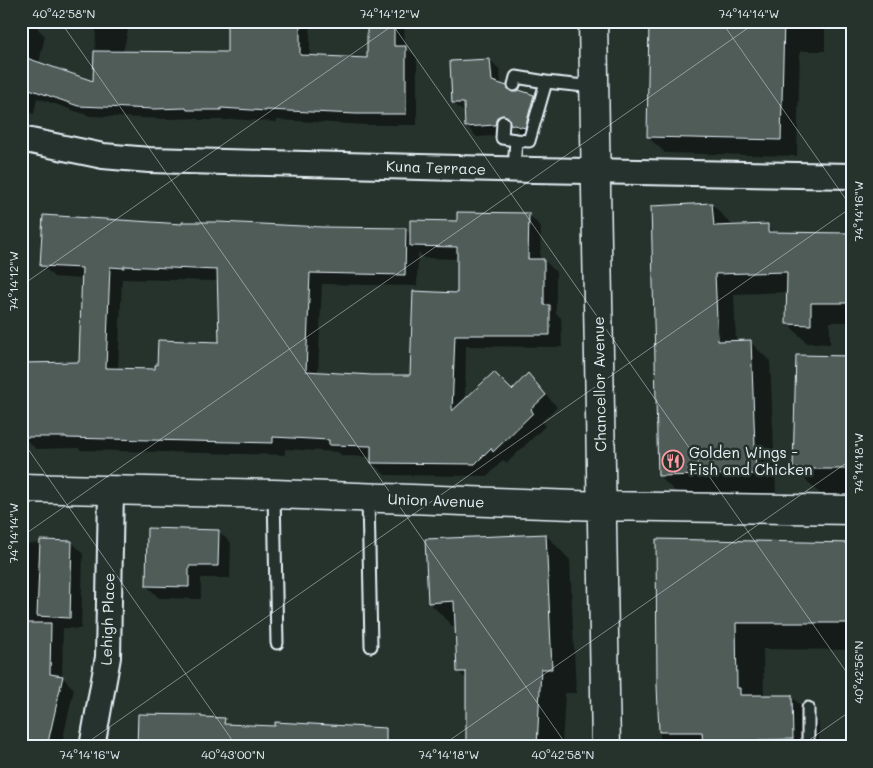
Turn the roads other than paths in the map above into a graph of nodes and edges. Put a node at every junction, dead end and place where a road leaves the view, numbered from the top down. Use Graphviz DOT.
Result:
graph roads {
  1 [pos="593,21"];
  2 [pos="546,82"];
  3 [pos="514,85"];
  4 [pos="594,87"];
  5 [pos="503,122"];
  6 [pos="21,139"];
  7 [pos="516,140"];
  8 [pos="514,169"];
  9 [pos="595,171"];
  10 [pos="852,176"];
  11 [pos="21,488"];
  12 [pos="111,490"];
  13 [pos="274,494"];
  14 [pos="368,498"];
  15 [pos="601,506"];
  16 [pos="852,510"];
  17 [pos="277,643"];
  18 [pos="371,646"];
  19 [pos="808,708"];
  20 [pos="92,747"];
  21 [pos="606,747"];
  22 [pos="808,747"];
  1 -- 4 [label="main road, Chancellor Avenue"];
  2 -- 3 [label="lane"];
  2 -- 4 [label="lane"];
  2 -- 7 [label="lane"];
  4 -- 9 [label="main road, Chancellor Avenue"];
  5 -- 7 [label="lane"];
  6 -- 8 [label="street, Kuna Terrace"];
  7 -- 8 [label="lane"];
  8 -- 9 [label="street, Kuna Terrace"];
  9 -- 10 [label="street, Kuna Terrace"];
  9 -- 15 [label="main road, Chancellor Avenue"];
  11 -- 12 [label="main road, Union Avenue"];
  12 -- 13 [label="main road, Union Avenue"];
  12 -- 20 [label="street, Lehigh Place"];
  13 -- 14 [label="main road, Union Avenue"];
  13 -- 17 [label="lane"];
  14 -- 15 [label="main road, Union Avenue"];
  14 -- 18 [label="lane"];
  15 -- 16 [label="main road, Union Avenue"];
  15 -- 21 [label="main road, Chancellor Avenue"];
  19 -- 22 [label="lane"];
}
